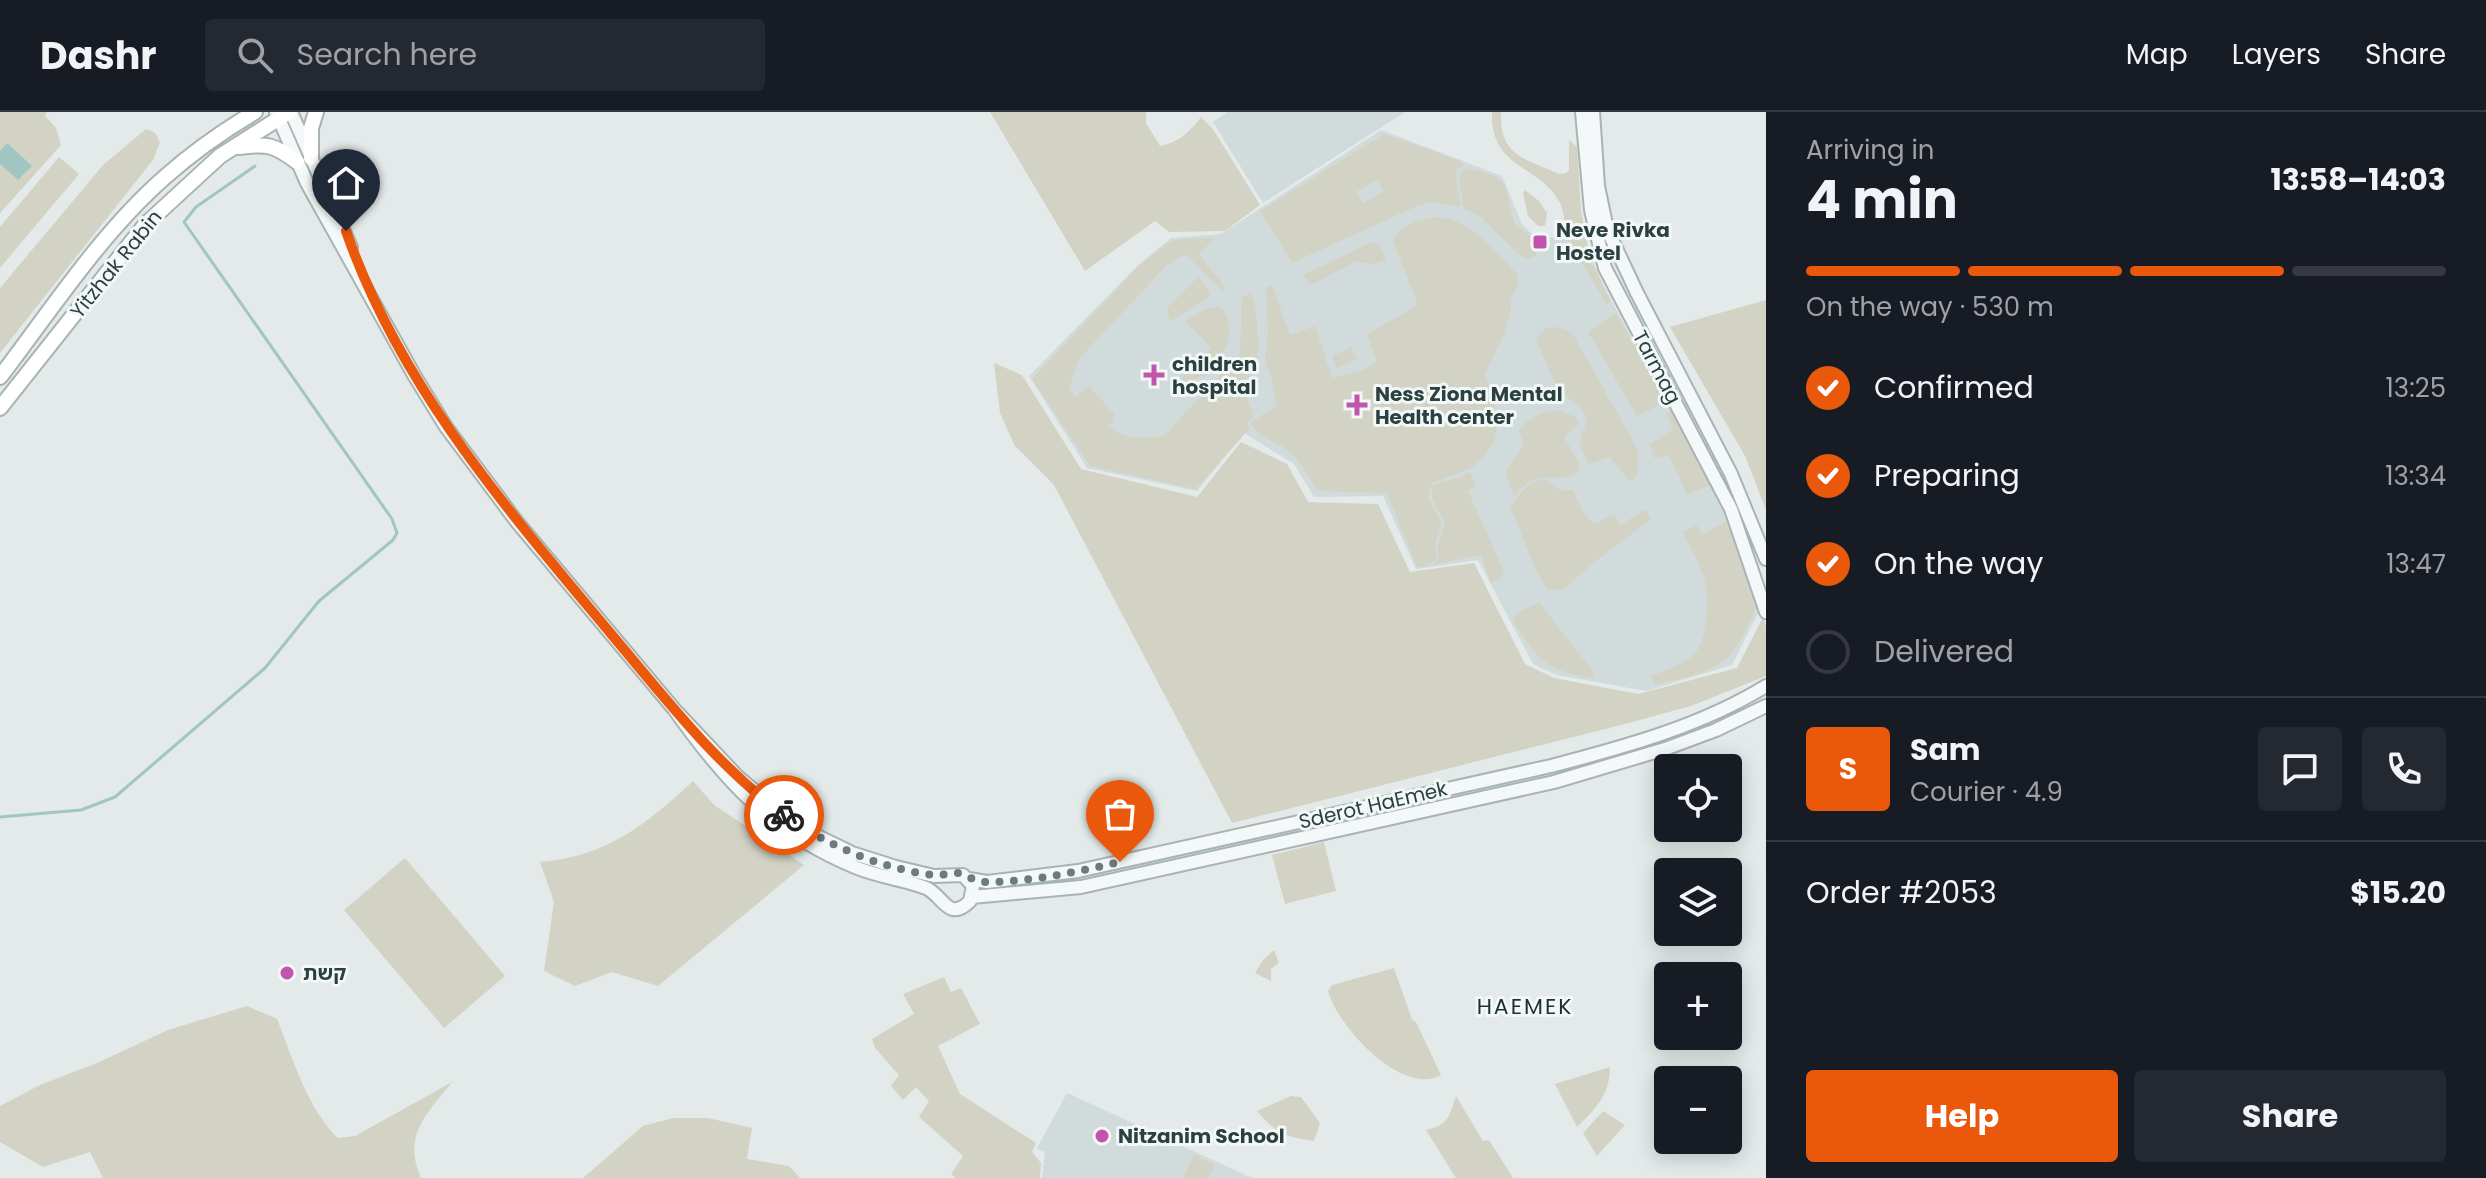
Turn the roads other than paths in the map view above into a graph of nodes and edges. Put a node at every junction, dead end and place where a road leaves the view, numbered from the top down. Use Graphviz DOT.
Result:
graph roads {
  1 [pos="242,112"];
  2 [pos="255,112"];
  3 [pos="316,112"];
  4 [pos="1582,112"];
  5 [pos="1593,112"];
  6 [pos="284,114"];
  7 [pos="227,129"];
  8 [pos="230,149"];
  9 [pos="304,160"];
  10 [pos="0,377"];
  11 [pos="0,408"];
  12 [pos="1766,559"];
  13 [pos="1766,612"];
  14 [pos="1766,686"];
  15 [pos="1766,706"];
  16 [pos="674,709"];
  17 [pos="949,874"];
  18 [pos="969,879"];
  19 [pos="938,897"];
  20 [pos="972,897"];
  1 -- 7 [label="main road"];
  2 -- 7 [label="main road, Yitzhak Rabin"];
  3 -- 9 [label="main road"];
  4 -- 13 [label="street, Tarmag"];
  5 -- 12 [label="street, Tarmag"];
  6 -- 8 [label="main road, Yitzhak Rabin"];
  6 -- 9 [label="street"];
  7 -- 10 [label="main road, Yitzhak Rabin"];
  8 -- 9 [label="main road"];
  8 -- 11 [label="main road, Yitzhak Rabin"];
  9 -- 16 [label="street"];
  14 -- 18 [label="street, Sderot HaEmek"];
  15 -- 20 [label="street, Sderot HaEmek"];
  16 -- 17 [label="street"];
  16 -- 19 [label="street"];
  17 -- 18 [label="street"];
  17 -- 19 [label="street"];
  18 -- 20 [label="street"];
  19 -- 20 [label="street"];
}
